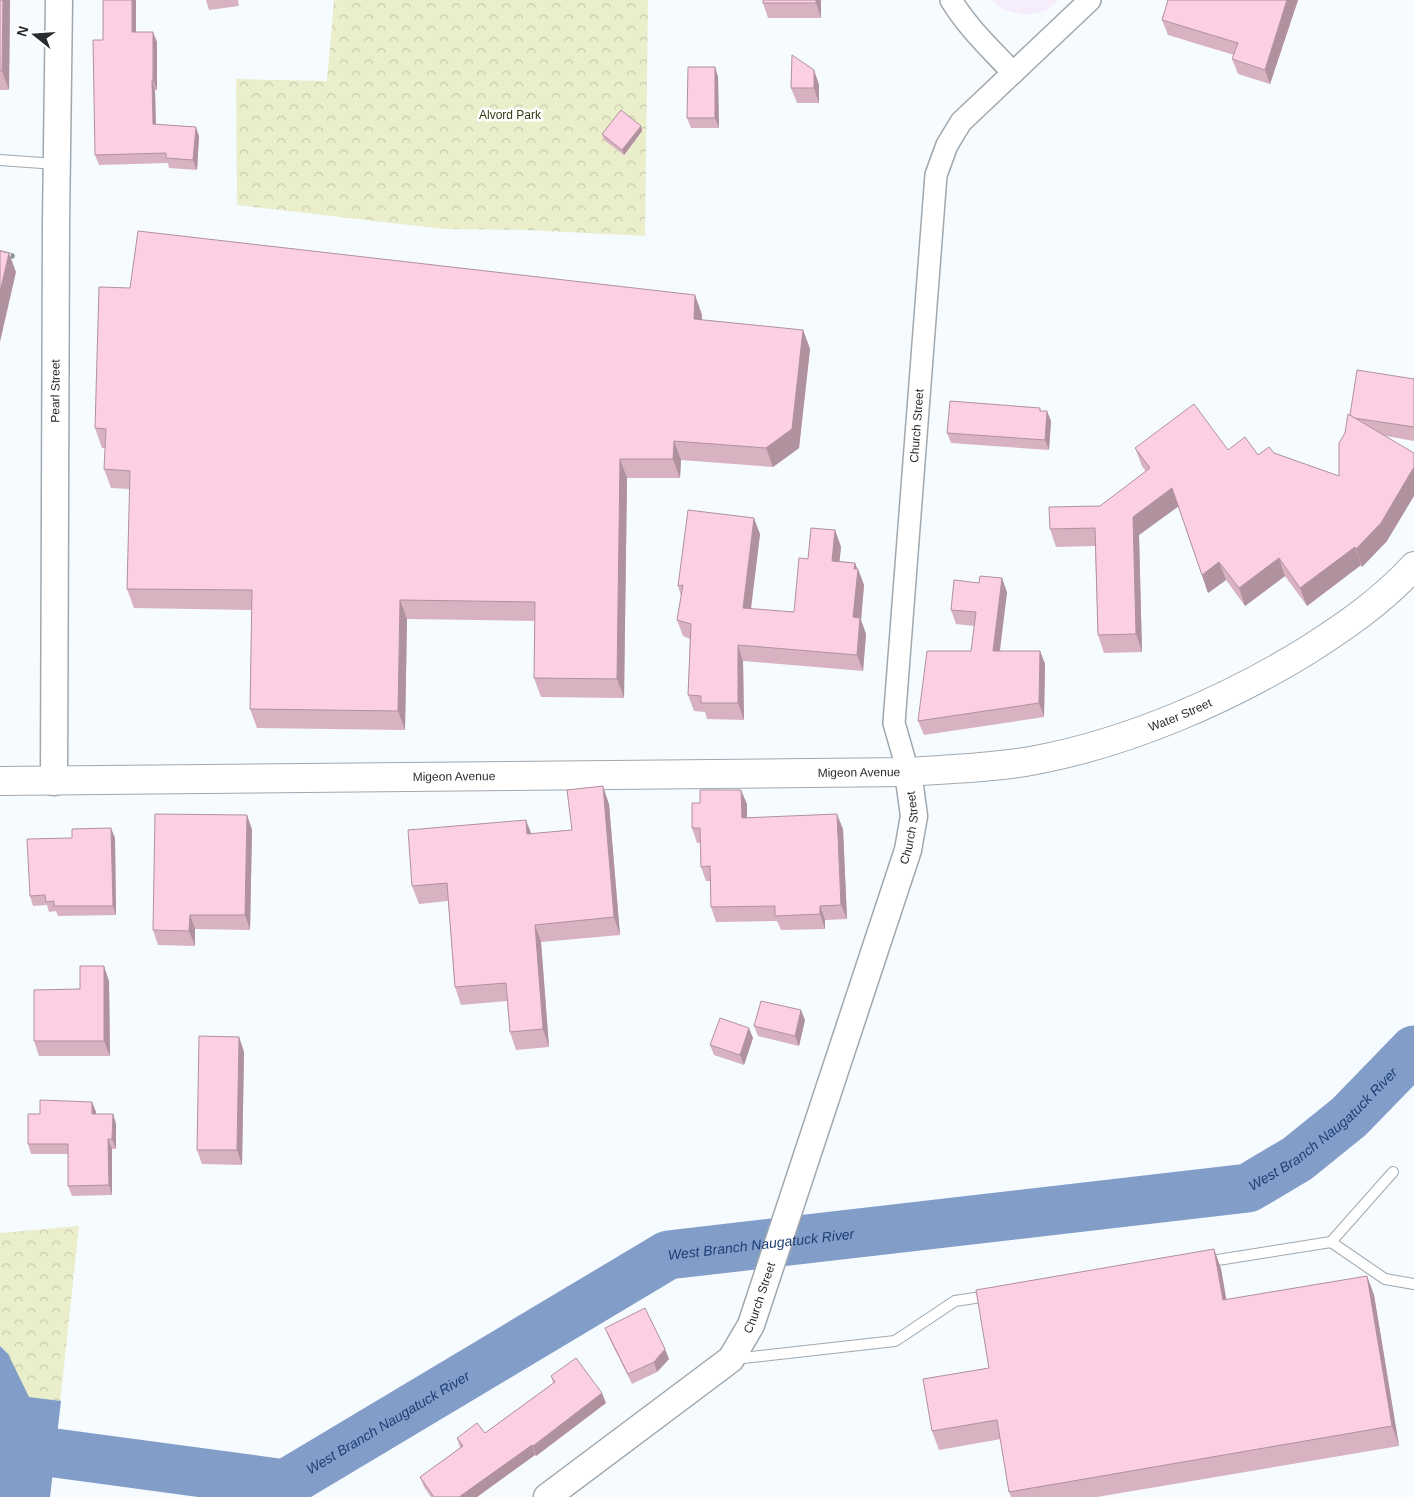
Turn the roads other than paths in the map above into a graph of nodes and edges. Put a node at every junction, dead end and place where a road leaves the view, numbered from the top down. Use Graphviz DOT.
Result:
graph roads {
  1 [pos="60,0"];
  2 [pos="950,0"];
  3 [pos="1090,0"];
  4 [pos="1013,72"];
  5 [pos="0,160"];
  6 [pos="57,164"];
  7 [pos="1414,566"];
  8 [pos="908,772"];
  9 [pos="0,782"];
  10 [pos="54,782"];
  11 [pos="1394,1172"];
  12 [pos="1331,1242"];
  13 [pos="1196,1263"];
  14 [pos="1414,1284"];
  15 [pos="1003,1293"];
  16 [pos="731,1359"];
  17 [pos="547,1497"];
  1 -- 6 [label="street, Pearl Street"];
  2 -- 4 [label="street"];
  3 -- 4 [label="street, Church Street"];
  4 -- 8 [label="street, Church Street"];
  5 -- 6 [label="lane"];
  6 -- 10 [label="street, Pearl Street"];
  7 -- 8 [label="main road, Water Street"];
  8 -- 10 [label="main road, Migeon Avenue"];
  8 -- 16 [label="street, Church Street"];
  9 -- 10 [label="main road, Migeon Avenue"];
  11 -- 12 [label="lane"];
  12 -- 13 [label="lane"];
  12 -- 14 [label="lane"];
  15 -- 16 [label="lane"];
  16 -- 17 [label="street, Church Street"];
}
